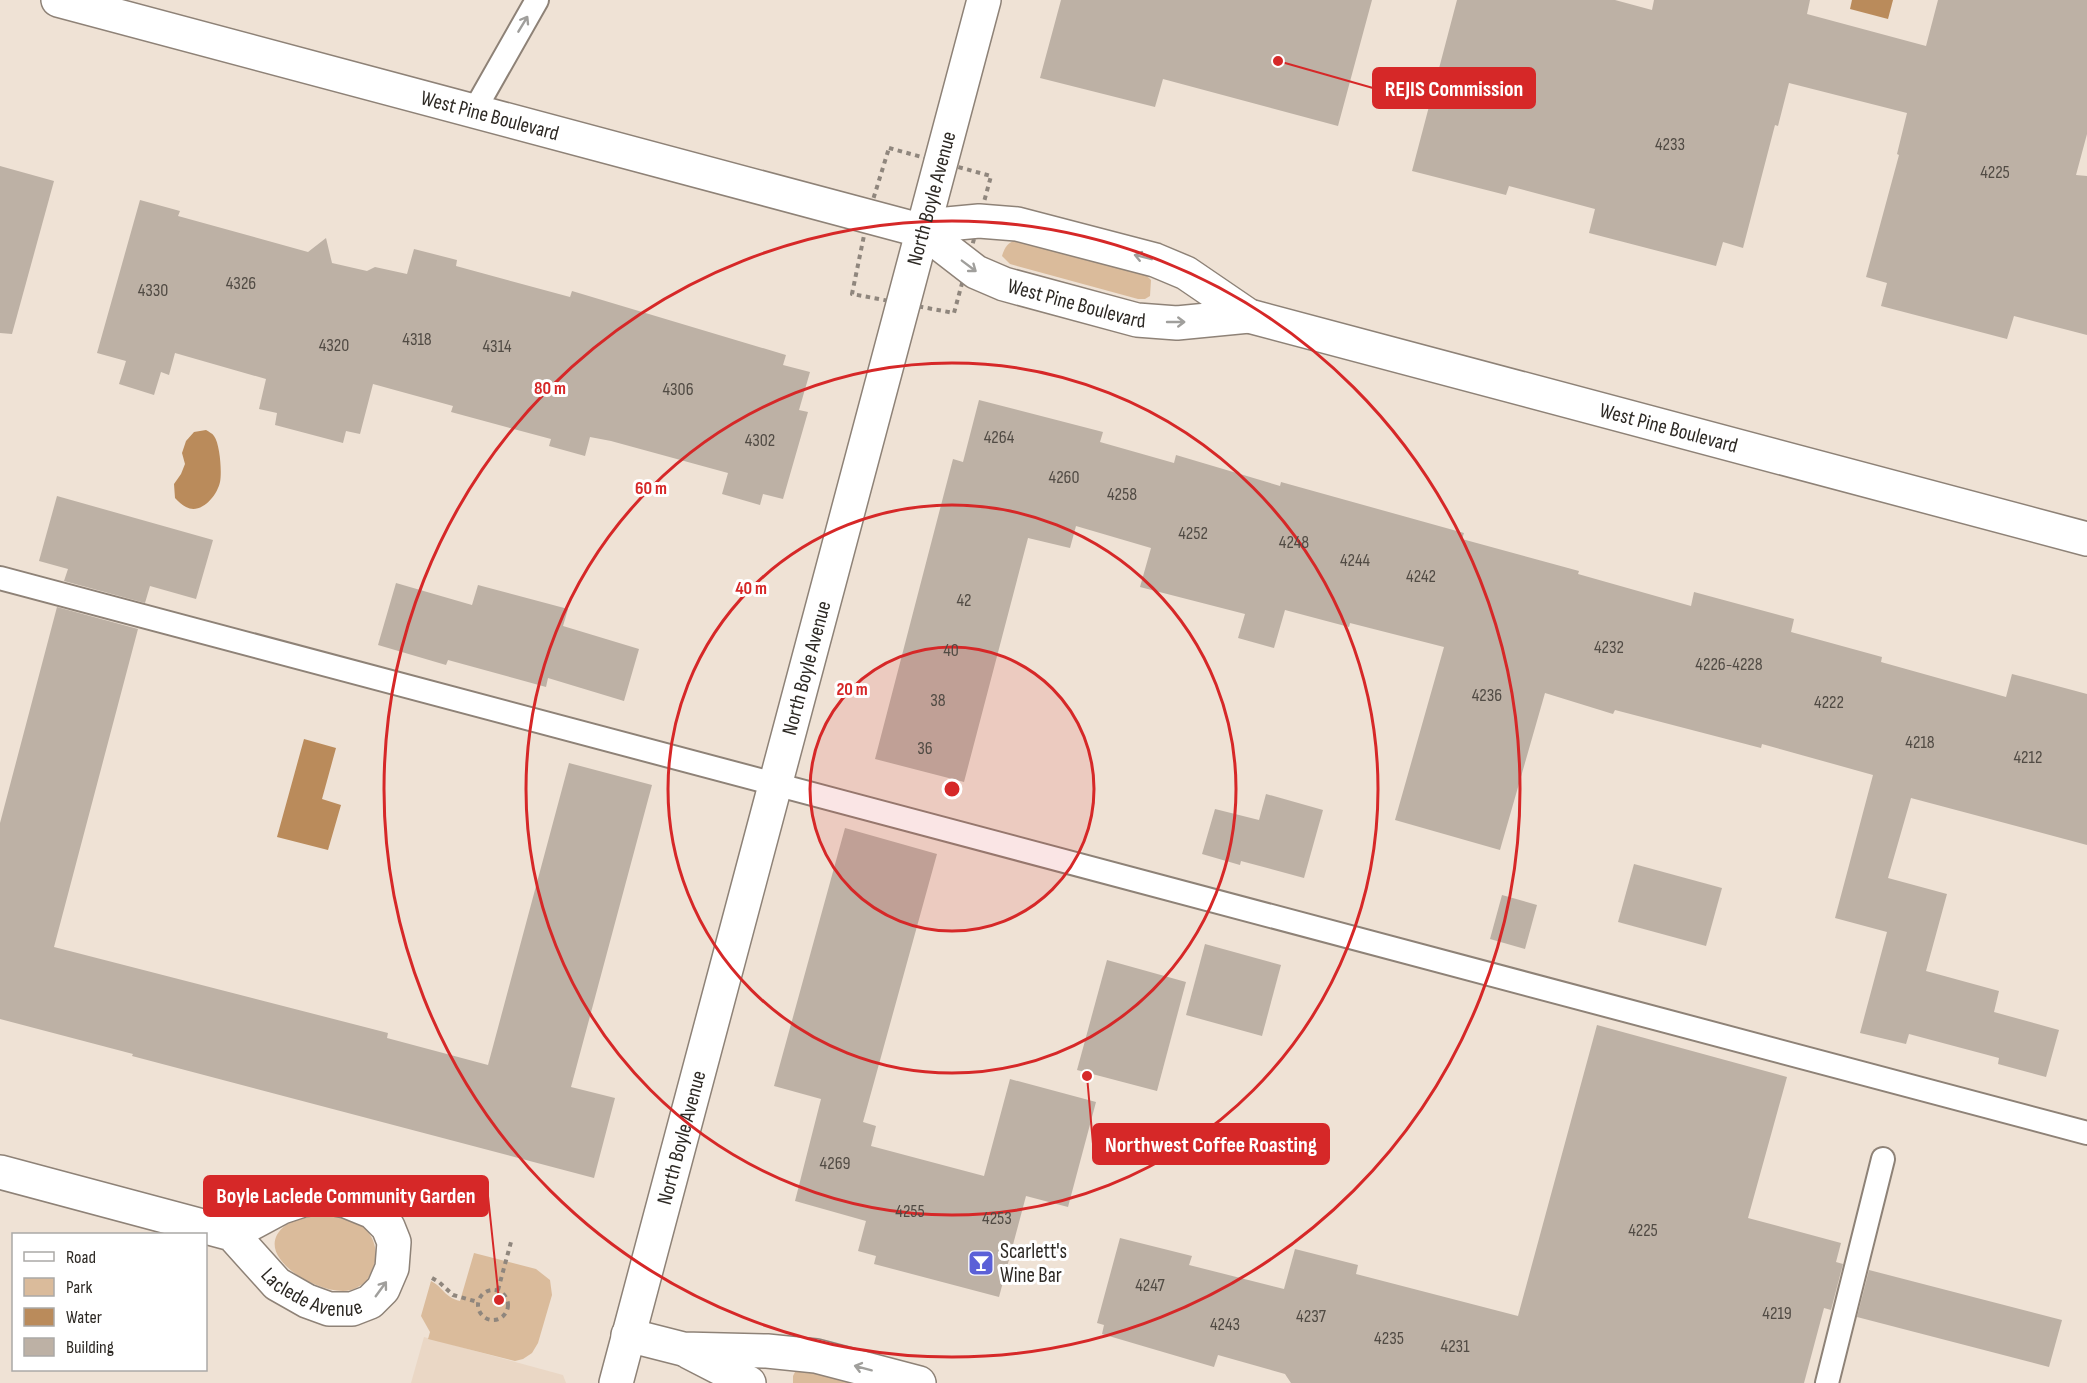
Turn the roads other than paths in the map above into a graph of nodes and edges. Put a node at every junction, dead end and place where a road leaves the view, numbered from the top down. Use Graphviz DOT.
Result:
graph roads {
  1 [pos="58,0"];
  2 [pos="537,0"];
  3 [pos="984,0"];
  4 [pos="474,111"];
  5 [pos="922,231"];
  6 [pos="1248,316"];
  7 [pos="2087,539"];
  8 [pos="0,579"];
  9 [pos="775,784"];
  10 [pos="2087,1133"];
  11 [pos="1883,1160"];
  12 [pos="0,1172"];
  13 [pos="232,1234"];
  14 [pos="628,1335"];
  15 [pos="682,1349"];
  16 [pos="616,1383"];
  17 [pos="749,1383"];
  18 [pos="920,1383"];
  19 [pos="1827,1383"];
  1 -- 4 [label="street, West Pine Boulevard"];
  4 -- 2 [label="lane, one-way"];
  3 -- 5 [label="street, North Boyle Avenue"];
  4 -- 5 [label="street, West Pine Boulevard"];
  5 -- 6 [label="street, West Pine Boulevard, one-way"];
  6 -- 5 [label="street, West Pine Boulevard, one-way"];
  5 -- 9 [label="street, North Boyle Avenue"];
  6 -- 7 [label="street, West Pine Boulevard"];
  8 -- 9 [label="lane"];
  9 -- 10 [label="lane"];
  9 -- 14 [label="street, North Boyle Avenue"];
  11 -- 19 [label="lane"];
  12 -- 13 [label="street"];
  13 -- 13 [label="street, Laclede Avenue, one-way"];
  14 -- 15 [label="street"];
  14 -- 16 [label="street, North Boyle Avenue"];
  15 -- 17 [label="street"];
  18 -- 15 [label="street, one-way"];
}
